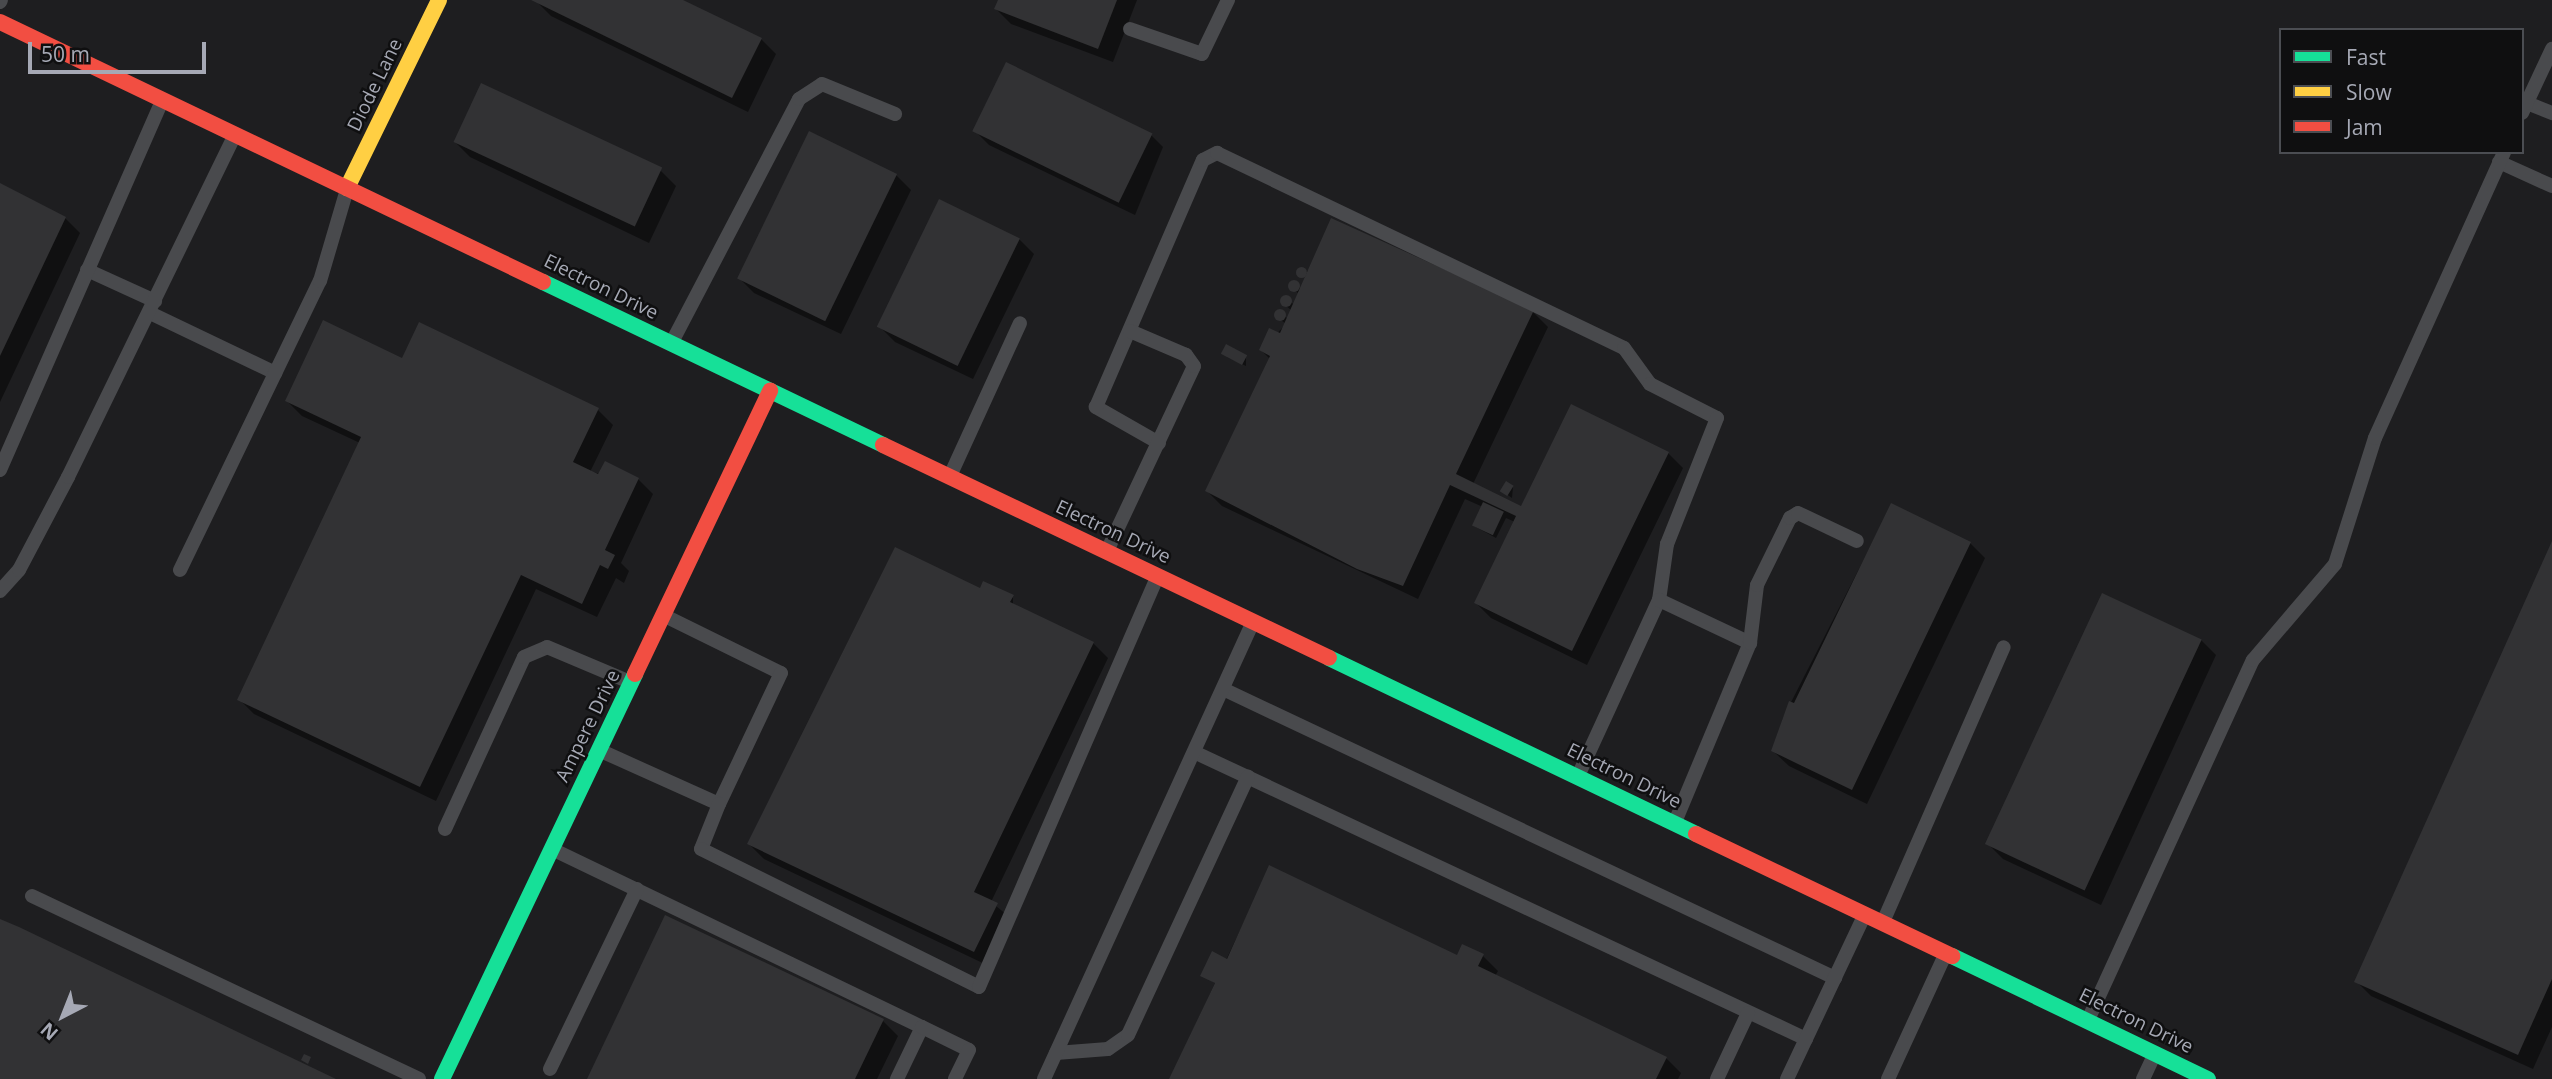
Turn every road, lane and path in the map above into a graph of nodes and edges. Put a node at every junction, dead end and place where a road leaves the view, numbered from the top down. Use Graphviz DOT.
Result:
graph roads {
  1 [pos="439,0"];
  2 [pos="1228,0"];
  3 [pos="0,22"];
  4 [pos="1130,29"];
  5 [pos="2552,49"];
  6 [pos="163,99"];
  7 [pos="2525,108"];
  8 [pos="2552,113"];
  9 [pos="895,114"];
  10 [pos="235,134"];
  11 [pos="2501,157"];
  12 [pos="2552,186"];
  13 [pos="347,188"];
  14 [pos="87,270"];
  15 [pos="152,307"];
  16 [pos="1020,323"];
  17 [pos="1130,331"];
  18 [pos="672,344"];
  19 [pos="275,373"];
  20 [pos="770,391"];
  21 [pos="1159,443"];
  22 [pos="0,471"];
  23 [pos="950,477"];
  24 [pos="1857,541"];
  25 [pos="1107,552"];
  26 [pos="180,570"];
  27 [pos="1157,576"];
  28 [pos="0,591"];
  29 [pos="1659,600"];
  30 [pos="664,616"];
  31 [pos="1253,622"];
  32 [pos="1750,643"];
  33 [pos="2004,647"];
  34 [pos="632,683"];
  35 [pos="1223,689"];
  36 [pos="600,750"];
  37 [pos="1194,752"];
  38 [pos="1248,777"];
  39 [pos="1577,777"];
  40 [pos="719,804"];
  41 [pos="1674,824"];
  42 [pos="445,829"];
  43 [pos="552,849"];
  44 [pos="637,889"];
  45 [pos="32,896"];
  46 [pos="1865,915"];
  47 [pos="1882,923"];
  48 [pos="1946,954"];
  49 [pos="1835,978"];
  50 [pos="1748,1013"];
  51 [pos="2087,1021"];
  52 [pos="922,1027"];
  53 [pos="1805,1040"];
  54 [pos="1056,1053"];
  55 [pos="2154,1054"];
  56 [pos="550,1069"];
  57 [pos="419,1079"];
  58 [pos="442,1079"];
  59 [pos="897,1079"];
  60 [pos="955,1079"];
  61 [pos="1044,1079"];
  62 [pos="1717,1079"];
  63 [pos="1787,1079"];
  64 [pos="1888,1079"];
  65 [pos="2143,1079"];
  66 [pos="2207,1079"];
  1 -- 13 [label="street, Diode Lane"];
  2 -- 4 [label="lane"];
  3 -- 6 [label="street, Electron Drive"];
  5 -- 7 [label="lane"];
  6 -- 10 [label="street, Electron Drive"];
  6 -- 14 [label="lane"];
  7 -- 8 [label="lane"];
  9 -- 18 [label="lane"];
  10 -- 13 [label="street, Electron Drive"];
  10 -- 15 [label="lane"];
  11 -- 12 [label="lane"];
  11 -- 51 [label="lane"];
  13 -- 18 [label="street, Electron Drive"];
  13 -- 19 [label="lane"];
  14 -- 15 [label="lane"];
  14 -- 22 [label="lane"];
  15 -- 19 [label="lane"];
  15 -- 28 [label="lane"];
  16 -- 23 [label="lane"];
  17 -- 21 [label="lane"];
  17 -- 21 [label="lane"];
  17 -- 29 [label="lane"];
  18 -- 20 [label="street, Electron Drive"];
  19 -- 26 [label="lane"];
  20 -- 23 [label="street, Electron Drive"];
  20 -- 30 [label="street, Ampere Drive"];
  21 -- 25 [label="lane"];
  23 -- 25 [label="street, Electron Drive"];
  24 -- 32 [label="lane"];
  25 -- 27 [label="street, Electron Drive"];
  27 -- 31 [label="street, Electron Drive"];
  27 -- 40 [label="lane"];
  29 -- 32 [label="lane"];
  29 -- 39 [label="lane"];
  30 -- 34 [label="street, Ampere Drive"];
  30 -- 40 [label="lane"];
  31 -- 35 [label="lane"];
  31 -- 39 [label="street, Electron Drive"];
  32 -- 41 [label="lane"];
  33 -- 47 [label="lane"];
  34 -- 36 [label="street, Ampere Drive"];
  34 -- 42 [label="lane"];
  35 -- 37 [label="lane"];
  35 -- 49 [label="lane"];
  36 -- 40 [label="lane"];
  36 -- 43 [label="street, Ampere Drive"];
  37 -- 38 [label="lane"];
  37 -- 54 [label="lane"];
  38 -- 50 [label="lane"];
  38 -- 54 [label="lane"];
  39 -- 41 [label="street, Electron Drive"];
  41 -- 46 [label="street, Electron Drive"];
  43 -- 44 [label="lane"];
  43 -- 58 [label="street, Ampere Drive"];
  44 -- 52 [label="lane"];
  44 -- 56 [label="lane"];
  45 -- 57 [label="lane"];
  46 -- 47 [label="street, Electron Drive"];
  46 -- 49 [label="lane"];
  47 -- 48 [label="street, Electron Drive"];
  48 -- 51 [label="street, Electron Drive"];
  48 -- 64 [label="lane"];
  49 -- 53 [label="lane"];
  50 -- 53 [label="lane"];
  50 -- 62 [label="lane"];
  51 -- 55 [label="street, Electron Drive"];
  52 -- 59 [label="lane"];
  52 -- 60 [label="lane"];
  53 -- 63 [label="lane"];
  54 -- 61 [label="lane"];
  55 -- 65 [label="lane"];
  55 -- 66 [label="street, Electron Drive"];
}
